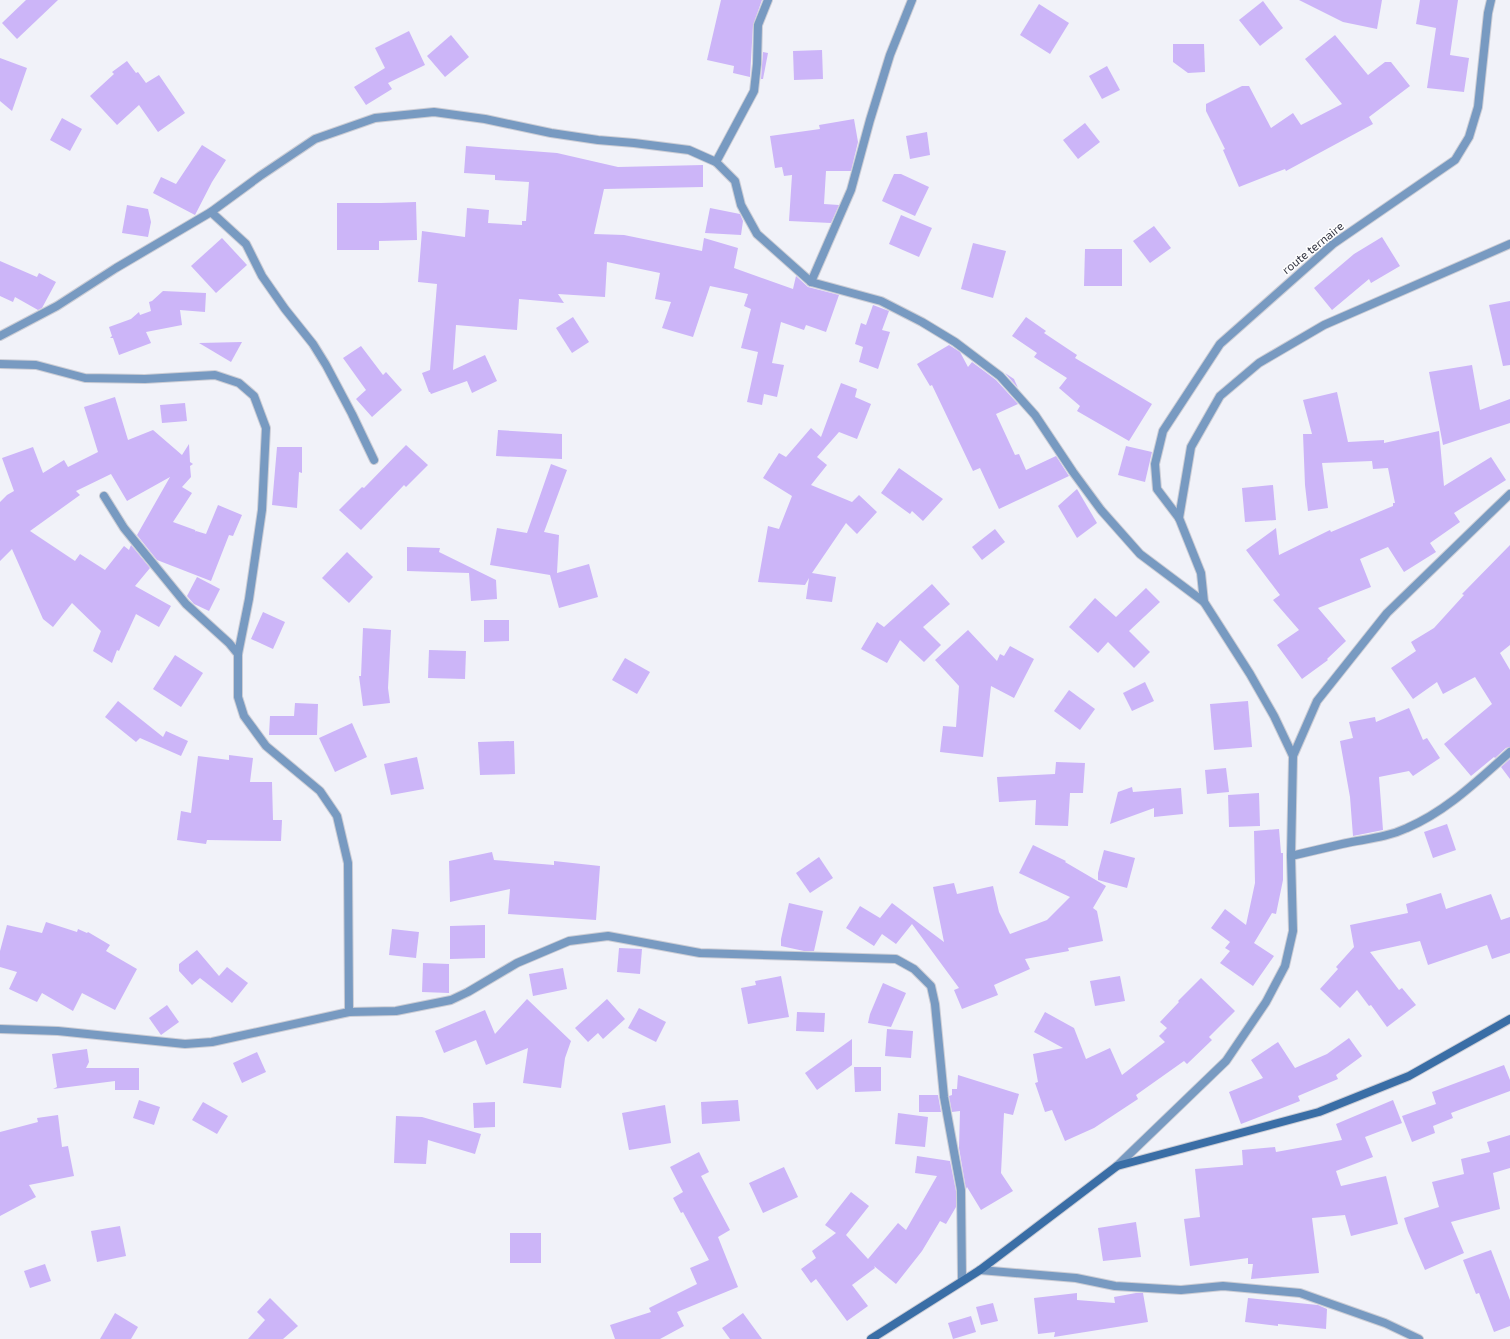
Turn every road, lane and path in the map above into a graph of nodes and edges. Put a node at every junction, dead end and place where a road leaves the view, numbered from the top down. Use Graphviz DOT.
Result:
graph roads {
  1 [pos="768,0"];
  2 [pos="912,0"];
  3 [pos="1492,0"];
  4 [pos="716,162"];
  5 [pos="211,212"];
  6 [pos="1510,244"];
  7 [pos="811,282"];
  8 [pos="0,336"];
  9 [pos="0,364"];
  10 [pos="374,460"];
  11 [pos="1510,494"];
  12 [pos="104,496"];
  13 [pos="1179,518"];
  14 [pos="1204,602"];
  15 [pos="238,654"];
  16 [pos="1510,752"];
  17 [pos="1293,756"];
  18 [pos="1291,856"];
  19 [pos="349,1012"];
  20 [pos="1510,1019"];
  21 [pos="0,1028"];
  22 [pos="1118,1166"];
  23 [pos="980,1270"];
  24 [pos="962,1280"];
  25 [pos="871,1339"];
  26 [pos="1419,1339"];
  1 -- 4 [label="street"];
  2 -- 7 [label="street"];
  3 -- 13 [label="street, route ternaire"];
  4 -- 5 [label="street"];
  4 -- 7 [label="street"];
  5 -- 8 [label="street"];
  5 -- 10 [label="street"];
  6 -- 13 [label="street"];
  7 -- 14 [label="street"];
  9 -- 15 [label="street"];
  11 -- 17 [label="street"];
  12 -- 15 [label="street"];
  13 -- 14 [label="street, route ternaire"];
  14 -- 17 [label="street"];
  15 -- 19 [label="street"];
  16 -- 18 [label="street"];
  17 -- 18 [label="street"];
  18 -- 22 [label="street"];
  19 -- 21 [label="street"];
  19 -- 24 [label="street"];
  20 -- 22 [label="main road"];
  22 -- 23 [label="main road"];
  23 -- 24 [label="main road"];
  23 -- 26 [label="street"];
  24 -- 25 [label="main road"];
}
